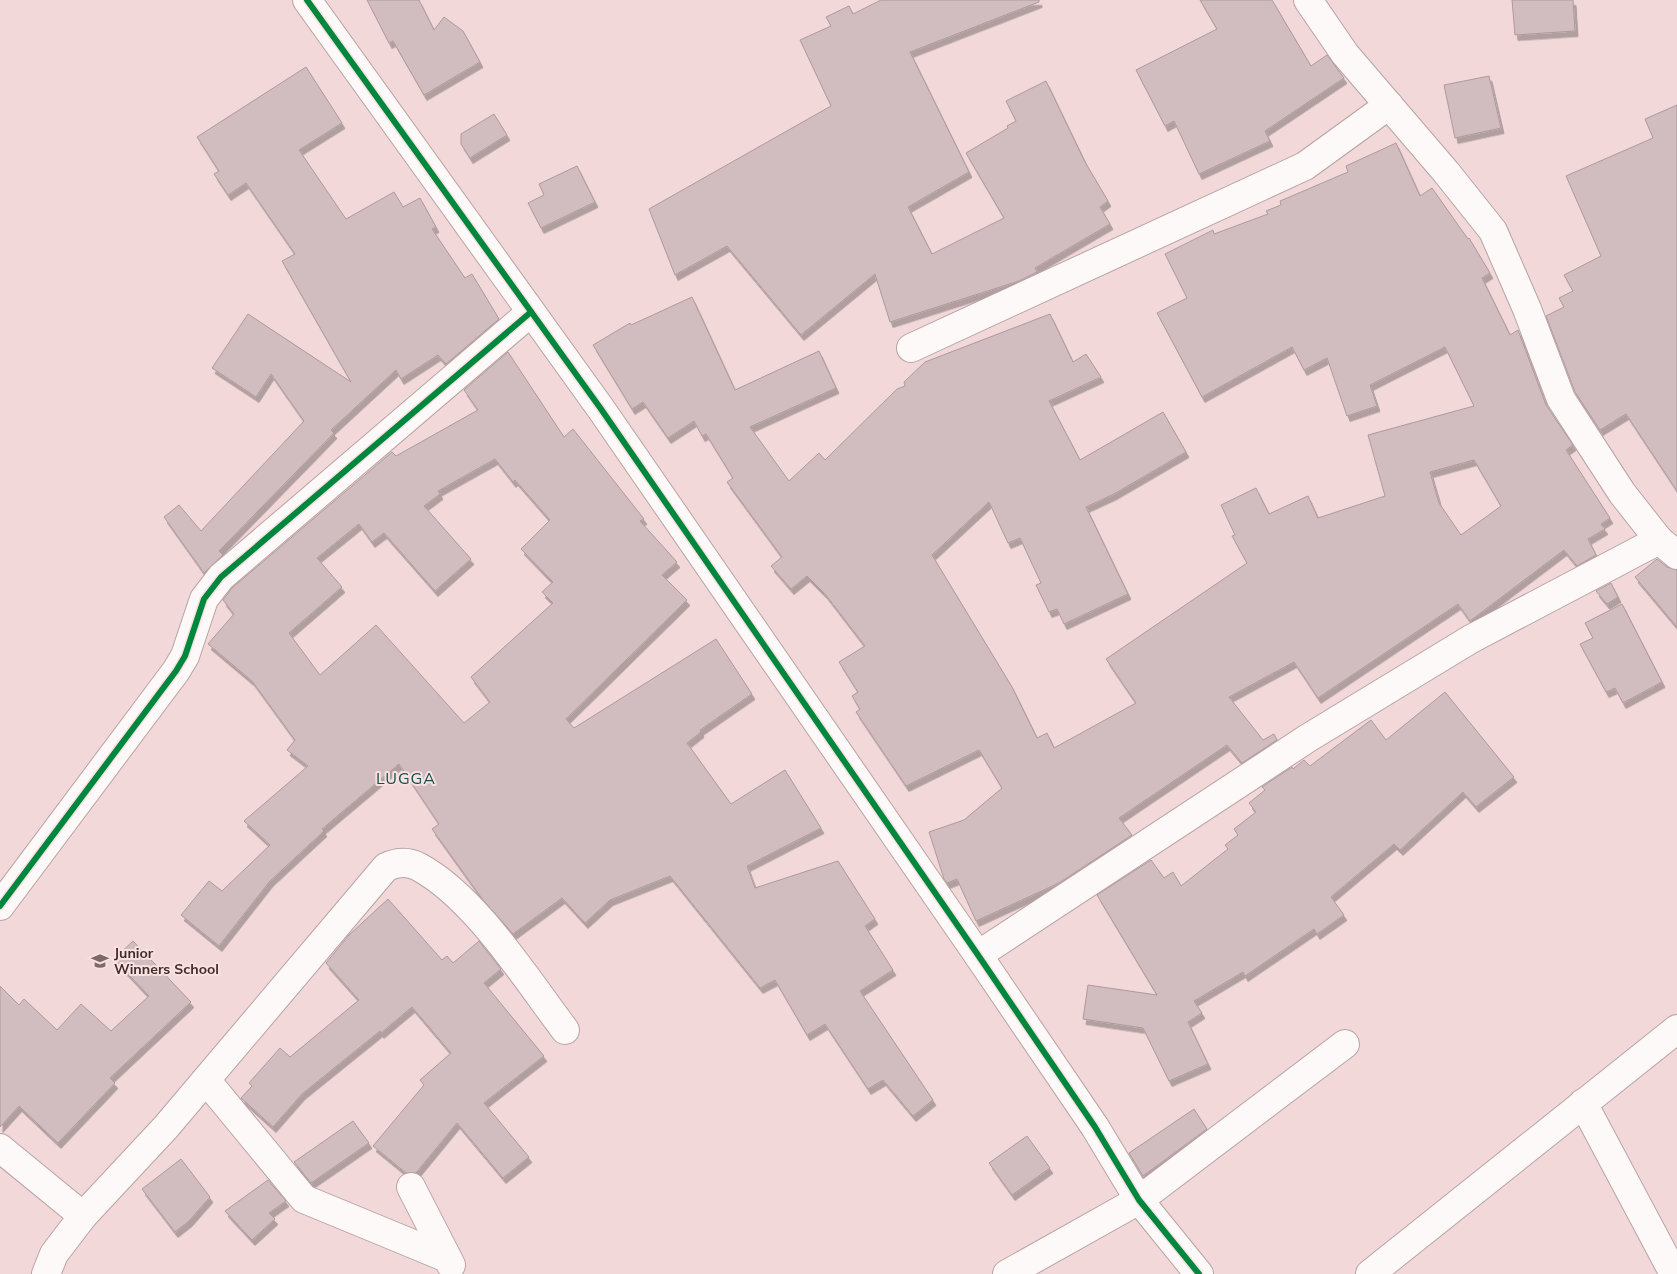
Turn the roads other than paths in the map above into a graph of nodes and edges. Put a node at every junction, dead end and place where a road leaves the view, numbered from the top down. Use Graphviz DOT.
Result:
graph roads {
  1 [pos="306,0"];
  2 [pos="1308,0"];
  3 [pos="1389,105"];
  4 [pos="531,312"];
  5 [pos="911,348"];
  6 [pos="1668,547"];
  7 [pos="0,906"];
  8 [pos="978,955"];
  9 [pos="1677,1029"];
  10 [pos="565,1030"];
  11 [pos="1345,1044"];
  12 [pos="206,1080"];
  13 [pos="1583,1103"];
  14 [pos="0,1148"];
  15 [pos="411,1187"];
  16 [pos="1139,1200"];
  17 [pos="83,1216"];
  18 [pos="452,1266"];
  19 [pos="46,1274"];
  20 [pos="1007,1274"];
  21 [pos="1199,1274"];
  22 [pos="1370,1274"];
  23 [pos="1674,1274"];
  1 -- 4 [label="street"];
  2 -- 3 [label="street"];
  3 -- 5 [label="street"];
  3 -- 6 [label="street"];
  4 -- 7 [label="street"];
  4 -- 8 [label="street"];
  6 -- 8 [label="street"];
  8 -- 16 [label="street"];
  9 -- 13 [label="street"];
  10 -- 12 [label="street"];
  11 -- 16 [label="street"];
  12 -- 17 [label="street"];
  12 -- 18 [label="street"];
  13 -- 22 [label="street"];
  13 -- 23 [label="street"];
  14 -- 17 [label="street"];
  15 -- 18 [label="street"];
  16 -- 20 [label="street"];
  16 -- 21 [label="street"];
  17 -- 19 [label="street"];
}
